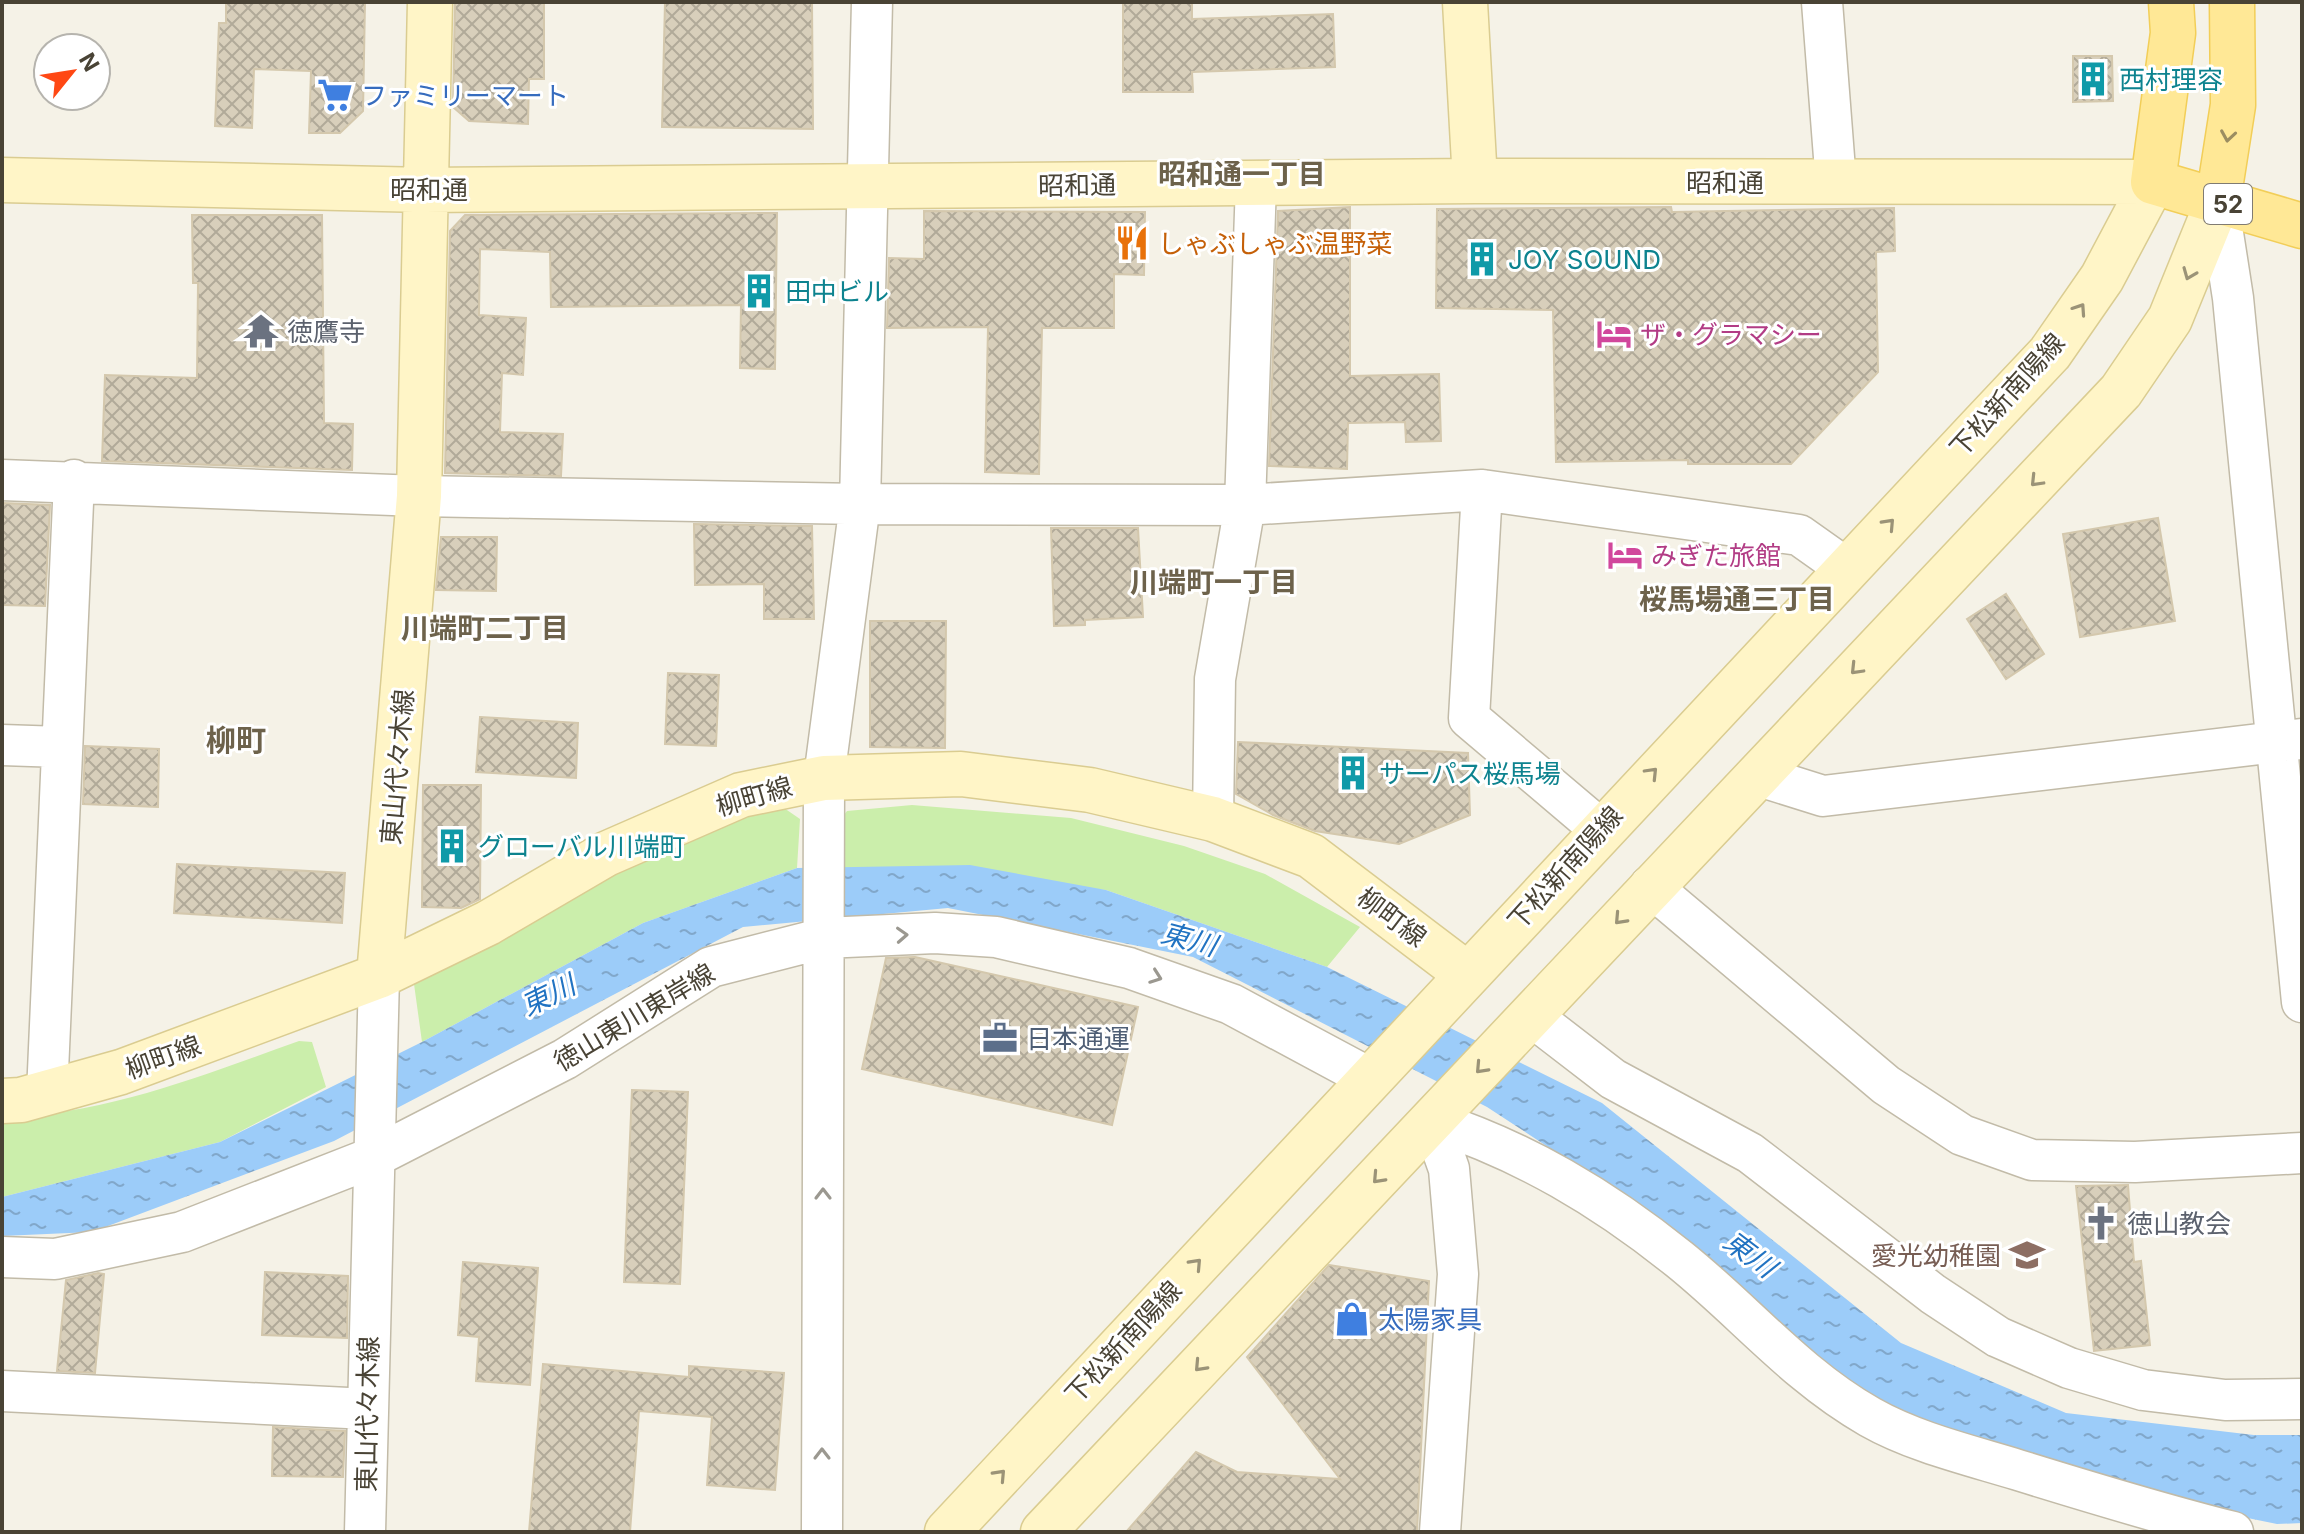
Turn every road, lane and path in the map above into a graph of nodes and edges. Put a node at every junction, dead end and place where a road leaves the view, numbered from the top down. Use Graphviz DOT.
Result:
graph roads {
  1 [pos="430,2"];
  2 [pos="872,2"];
  3 [pos="1465,2"];
  4 [pos="1822,2"];
  5 [pos="2171,2"];
  6 [pos="2232,2"];
  7 [pos="2,180"];
  8 [pos="1475,181"];
  9 [pos="2153,182"];
  10 [pos="1256,183"];
  11 [pos="1836,183"];
  12 [pos="867,187"];
  13 [pos="425,190"];
  14 [pos="2218,201"];
  15 [pos="2302,226"];
  16 [pos="2,480"];
  17 [pos="74,480"];
  18 [pos="1482,490"];
  19 [pos="419,496"];
  20 [pos="860,504"];
  21 [pos="1245,505"];
  22 [pos="1847,569"];
  23 [pos="2289,740"];
  24 [pos="2,745"];
  25 [pos="61,747"];
  26 [pos="1756,775"];
  27 [pos="824,778"];
  28 [pos="1213,819"];
  29 [pos="1600,829"];
  30 [pos="1650,886"];
  31 [pos="824,938"];
  32 [pos="1468,975"];
  33 [pos="379,976"];
  34 [pos="2302,1002"];
  35 [pos="1530,1015"];
  36 [pos="1369,1078"];
  37 [pos="47,1094"];
  38 [pos="2,1101"];
  39 [pos="1432,1121"];
  40 [pos="373,1148"];
  41 [pos="2302,1153"];
  42 [pos="2,1257"];
  43 [pos="2,1391"];
  44 [pos="2302,1399"];
  45 [pos="368,1409"];
  46 [pos="365,1532"];
  47 [pos="822,1532"];
  48 [pos="947,1532"];
  49 [pos="1043,1532"];
  50 [pos="1440,1532"];
  51 [pos="2233,1532"];
  1 -- 13 [label="street, 東山代々木線"];
  2 -- 12 [label="street"];
  3 -- 8 [label="street"];
  4 -- 11 [label="street"];
  5 -- 9 [label="main road"];
  6 -- 14 [label="main road, 52, one-way"];
  7 -- 13 [label="street, 昭和通"];
  8 -- 10 [label="street, 昭和通"];
  8 -- 11 [label="street, 昭和通"];
  9 -- 11 [label="street, 昭和通"];
  9 -- 14 [label="main road, 52"];
  22 -- 9 [label="street, 下松新南陽線, one-way"];
  10 -- 12 [label="street, 昭和通"];
  10 -- 21 [label="street"];
  12 -- 13 [label="street, 昭和通"];
  12 -- 20 [label="street"];
  13 -- 19 [label="street, 東山代々木線"];
  14 -- 15 [label="main road, 52"];
  14 -- 23 [label="street"];
  14 -- 26 [label="street, one-way"];
  16 -- 17 [label="street"];
  17 -- 19 [label="street"];
  17 -- 25 [label="street"];
  18 -- 21 [label="street"];
  18 -- 22 [label="street"];
  18 -- 29 [label="street"];
  19 -- 20 [label="street"];
  19 -- 33 [label="street, 東山代々木線"];
  20 -- 21 [label="street"];
  20 -- 27 [label="street"];
  21 -- 28 [label="street"];
  29 -- 22 [label="street, 下松新南陽線, one-way"];
  23 -- 26 [label="street"];
  23 -- 34 [label="street"];
  24 -- 25 [label="street"];
  25 -- 37 [label="street"];
  26 -- 30 [label="street"];
  27 -- 28 [label="street, 柳町線"];
  27 -- 31 [label="street"];
  27 -- 33 [label="street, 柳町線"];
  28 -- 32 [label="street, 柳町線"];
  29 -- 32 [label="street, 下松新南陽線"];
  30 -- 35 [label="street, one-way"];
  30 -- 41 [label="street"];
  31 -- 36 [label="street, 徳山東川東岸線, one-way"];
  31 -- 40 [label="street, 徳山東川東岸線"];
  47 -- 31 [label="street, one-way"];
  32 -- 36 [label="street, 下松新南陽線"];
  33 -- 37 [label="street, 柳町線"];
  33 -- 40 [label="street, 東山代々木線"];
  35 -- 39 [label="street, one-way"];
  35 -- 44 [label="street"];
  48 -- 36 [label="street, 下松新南陽線, one-way"];
  37 -- 38 [label="street, 柳町線"];
  39 -- 49 [label="street, one-way"];
  39 -- 50 [label="street"];
  39 -- 51 [label="street"];
  40 -- 42 [label="street, 徳山東川東岸線"];
  40 -- 45 [label="street, 東山代々木線"];
  43 -- 45 [label="street"];
  45 -- 46 [label="street, 東山代々木線"];
}
